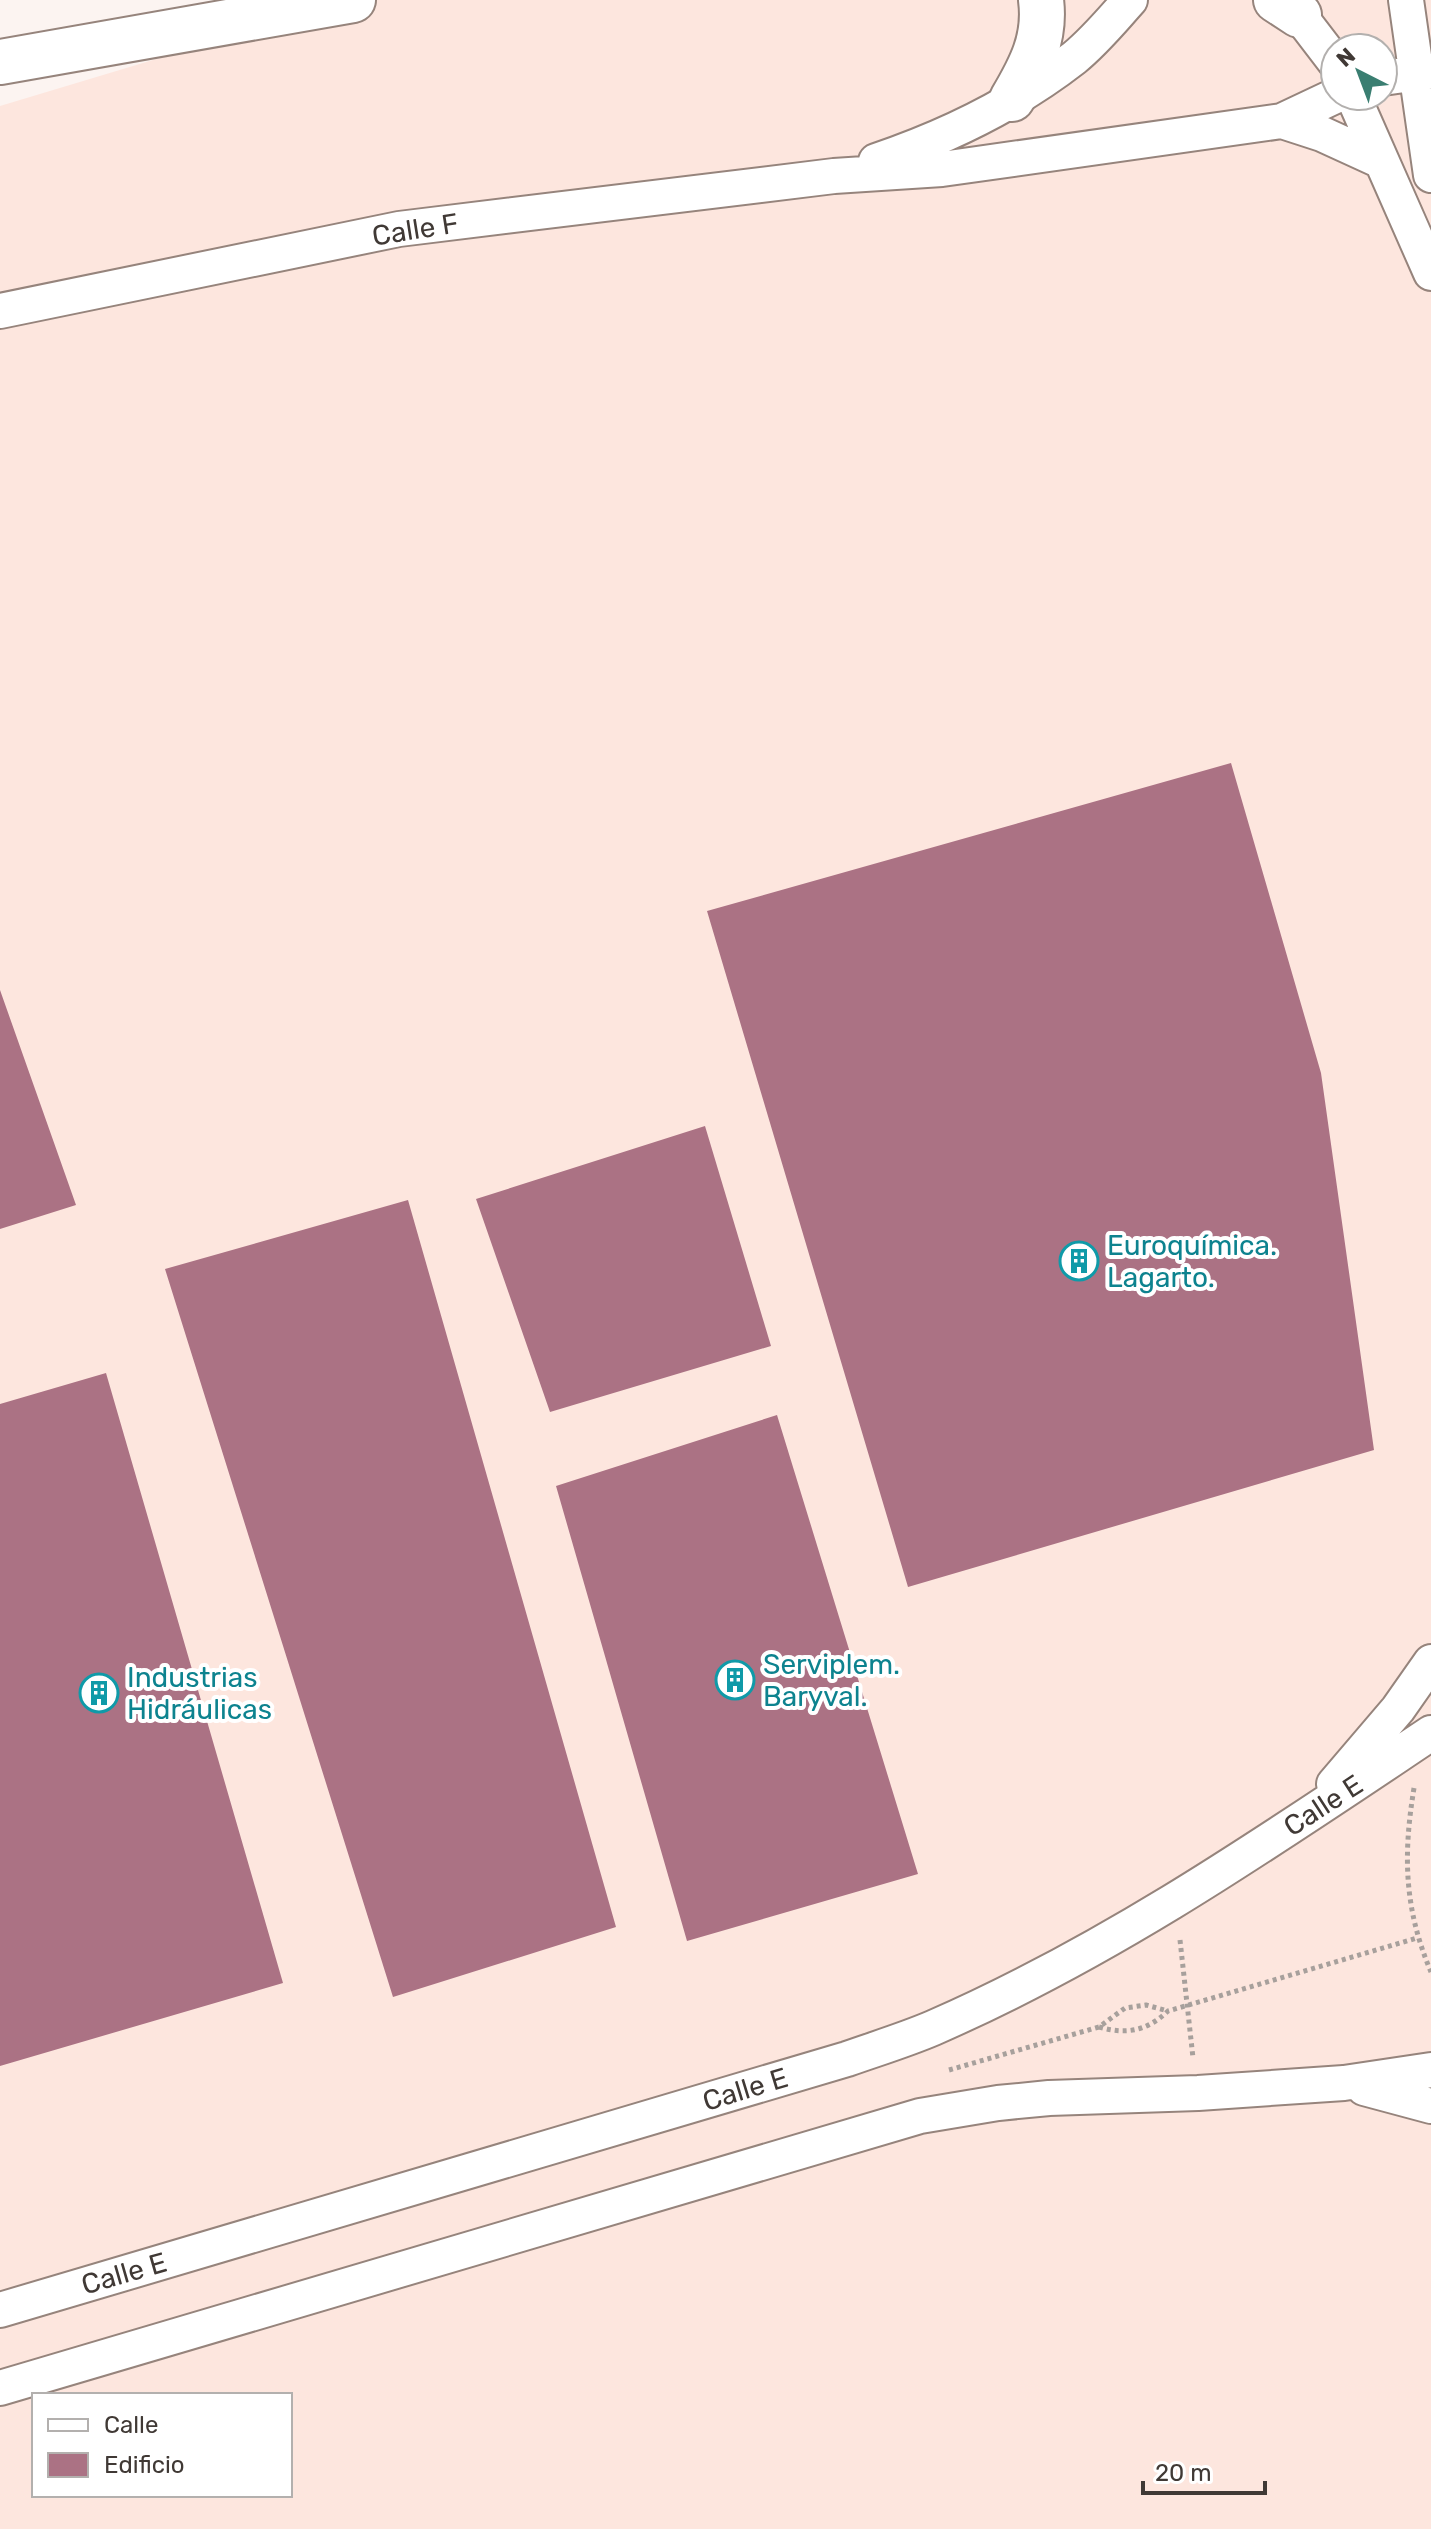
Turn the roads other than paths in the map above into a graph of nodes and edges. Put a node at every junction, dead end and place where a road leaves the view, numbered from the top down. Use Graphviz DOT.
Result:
graph roads {
  1 [pos="353,0"];
  2 [pos="1041,0"];
  3 [pos="1130,0"];
  4 [pos="1406,0"];
  5 [pos="1290,5"];
  6 [pos="1319,42"];
  7 [pos="0,62"];
  8 [pos="1424,72"];
  9 [pos="1399,76"];
  10 [pos="1012,99"];
  11 [pos="1319,104"];
  12 [pos="1360,112"];
  13 [pos="1282,121"];
  14 [pos="1381,161"];
  15 [pos="1431,175"];
  16 [pos="834,176"];
  17 [pos="1431,273"];
  18 [pos="0,311"];
  19 [pos="1431,1662"];
  20 [pos="1431,1733"];
  21 [pos="1303,1818"];
  22 [pos="1431,2070"];
  23 [pos="1344,2083"];
  24 [pos="1431,2106"];
  25 [pos="0,2310"];
  26 [pos="13,2384"];
  27 [pos="0,2407"];
  1 -- 7 [label="highway"];
  2 -- 10 [label="highway"];
  3 -- 10 [label="street"];
  4 -- 8 [label="street"];
  5 -- 6 [label="street"];
  8 -- 9 [label="street"];
  8 -- 15 [label="street"];
  10 -- 16 [label="street"];
  11 -- 13 [label="street"];
  12 -- 14 [label="street"];
  13 -- 14 [label="street"];
  13 -- 16 [label="street"];
  14 -- 17 [label="street"];
  16 -- 18 [label="street, Calle F"];
  19 -- 21 [label="street"];
  20 -- 21 [label="street, Calle E"];
  21 -- 25 [label="street, Calle E"];
  22 -- 23 [label="street"];
  23 -- 24 [label="street"];
  23 -- 26 [label="street"];
  26 -- 27 [label="street"];
}
